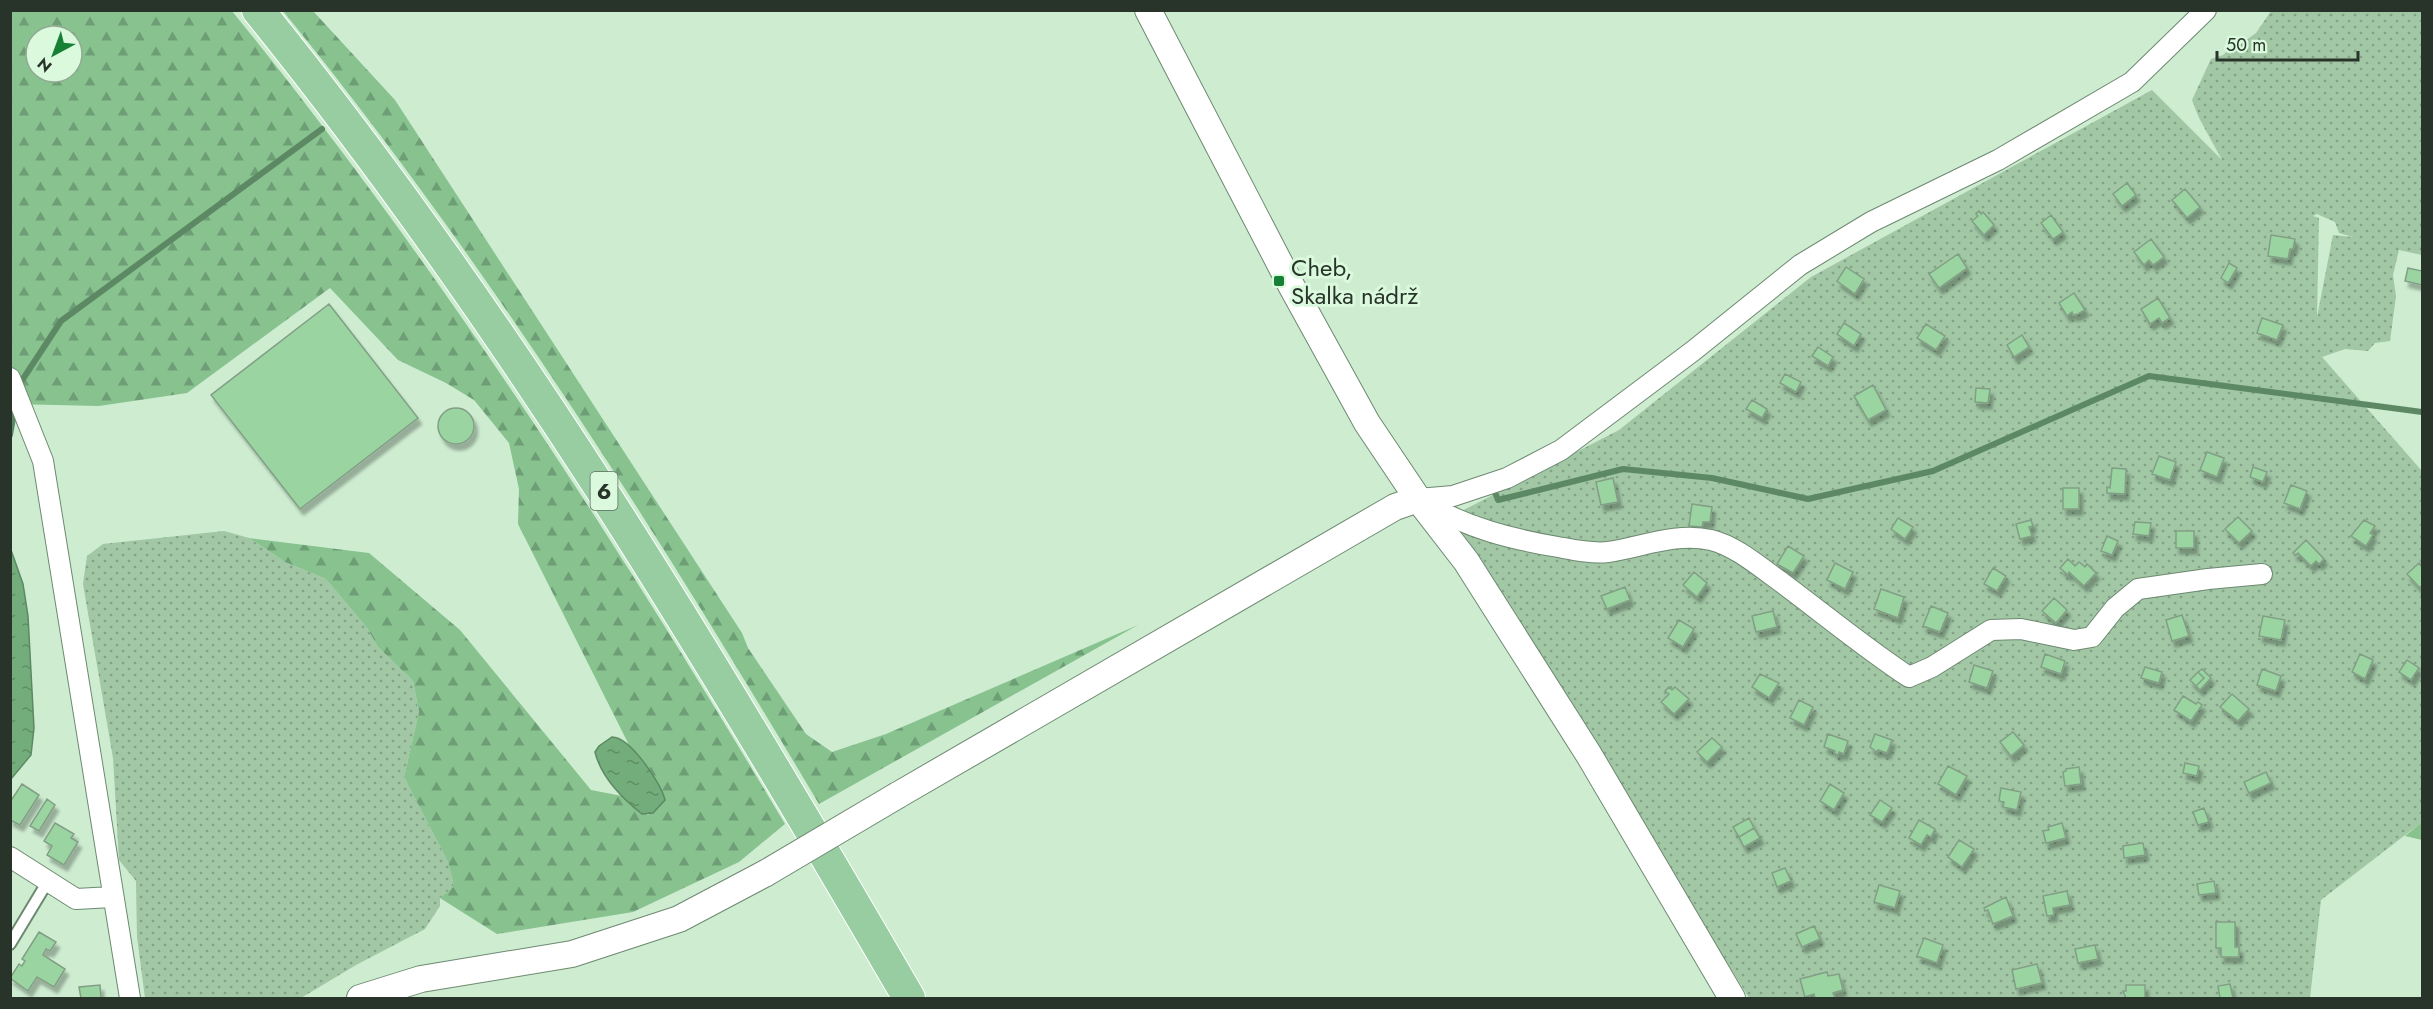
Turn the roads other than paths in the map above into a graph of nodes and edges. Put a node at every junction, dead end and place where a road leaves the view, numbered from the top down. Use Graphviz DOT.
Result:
graph roads {
  1 [pos="258,10"];
  2 [pos="1148,10"];
  3 [pos="2206,10"];
  4 [pos="10,378"];
  5 [pos="1418,499"];
  6 [pos="2262,574"];
  7 [pos="10,857"];
  8 [pos="48,881"];
  9 [pos="112,897"];
  10 [pos="10,944"];
  11 [pos="130,999"];
  12 [pos="360,999"];
  13 [pos="909,999"];
  14 [pos="1732,999"];
  1 -- 13 [label="main road, 6"];
  2 -- 5 [label="street"];
  3 -- 5 [label="street"];
  4 -- 9 [label="street"];
  5 -- 6 [label="street"];
  5 -- 12 [label="street, bridge"];
  5 -- 14 [label="street"];
  7 -- 8 [label="street"];
  8 -- 9 [label="street"];
  8 -- 10 [label="lane"];
  9 -- 11 [label="street"];
}
